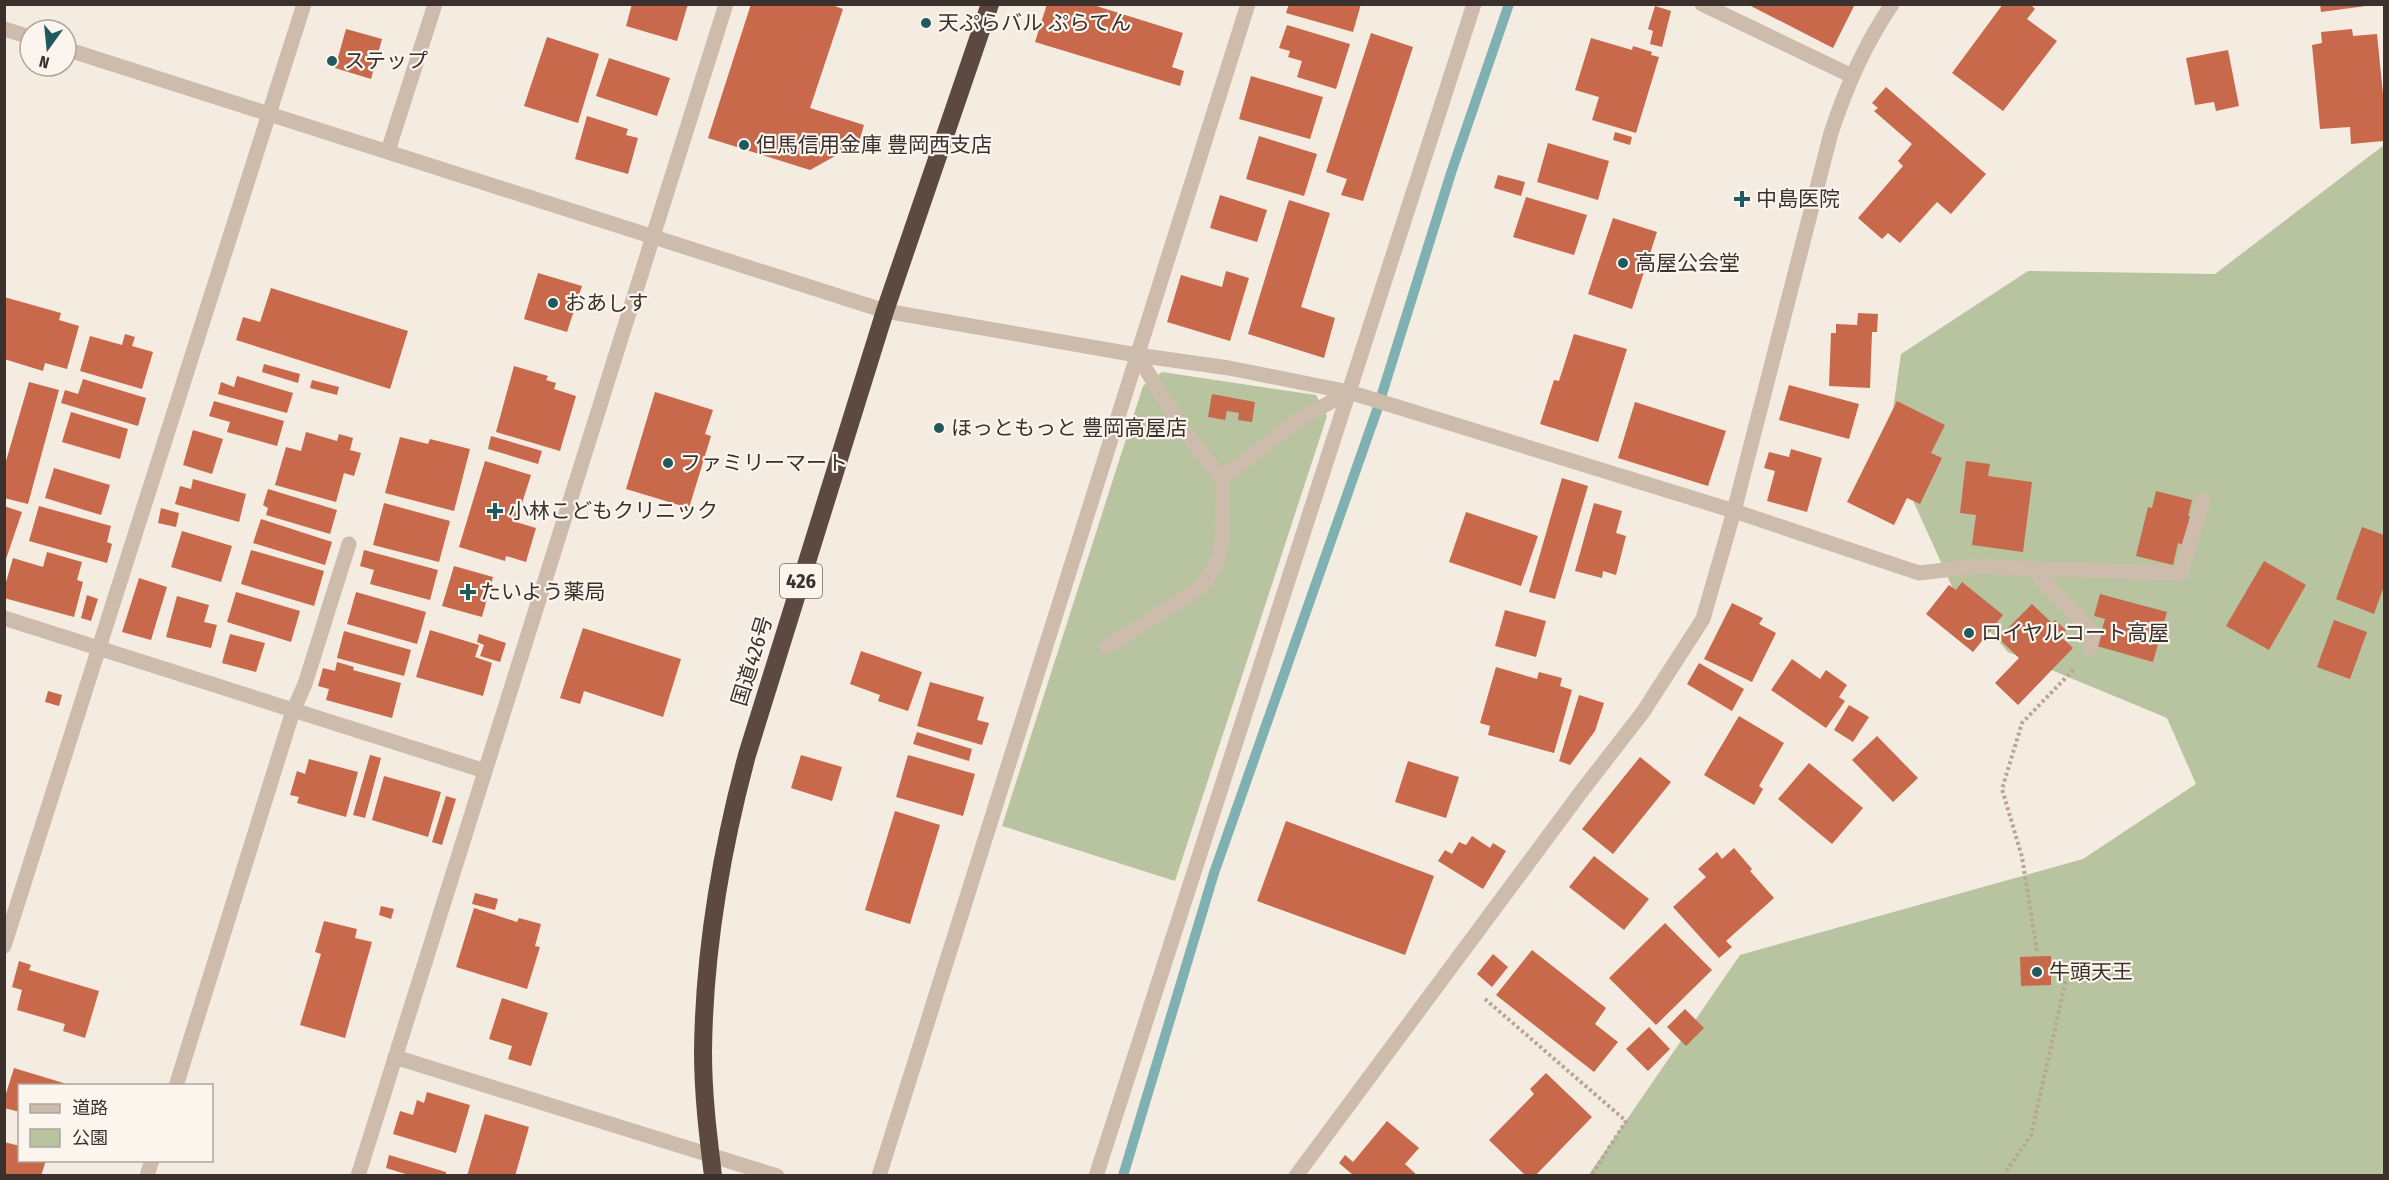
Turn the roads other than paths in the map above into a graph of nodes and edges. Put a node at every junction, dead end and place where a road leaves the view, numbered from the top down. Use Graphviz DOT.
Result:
graph roads {
  1 [pos="304,4"];
  2 [pos="435,4"];
  3 [pos="726,4"];
  4 [pos="990,4"];
  5 [pos="1248,4"];
  6 [pos="1474,4"];
  7 [pos="1702,4"];
  8 [pos="1892,4"];
  9 [pos="78,53"];
  10 [pos="1852,76"];
  11 [pos="270,114"];
  12 [pos="388,151"];
  13 [pos="654,236"];
  14 [pos="885,311"];
  15 [pos="1137,355"];
  16 [pos="1352,394"];
  17 [pos="1222,478"];
  18 [pos="2203,500"];
  19 [pos="1734,511"];
  20 [pos="349,544"];
  21 [pos="2032,569"];
  22 [pos="4,618"];
  23 [pos="1106,647"];
  24 [pos="2090,648"];
  25 [pos="99,649"];
  26 [pos="293,711"];
  27 [pos="485,771"];
  28 [pos="4,946"];
  29 [pos="395,1057"];
  30 [pos="177,1084"];
  31 [pos="710,1155"];
  32 [pos="358,1176"];
  33 [pos="713,1176"];
  34 [pos="777,1176"];
  35 [pos="879,1176"];
  36 [pos="1096,1176"];
  37 [pos="1296,1176"];
  1 -- 11 [label="street"];
  2 -- 12 [label="street"];
  3 -- 13 [label="street"];
  4 -- 14 [label="highway, 国道426号 / 426"];
  5 -- 15 [label="street"];
  6 -- 16 [label="street"];
  7 -- 10 [label="street"];
  8 -- 10 [label="street"];
  9 -- 11 [label="street"];
  10 -- 19 [label="street"];
  11 -- 12 [label="street"];
  11 -- 25 [label="street"];
  12 -- 13 [label="street"];
  13 -- 14 [label="street"];
  13 -- 27 [label="street"];
  14 -- 15 [label="street"];
  14 -- 31 [label="highway, 国道426号 / 426"];
  15 -- 16 [label="street"];
  15 -- 17 [label="street"];
  15 -- 35 [label="street"];
  16 -- 17 [label="street"];
  16 -- 19 [label="street"];
  16 -- 36 [label="street"];
  17 -- 23 [label="street"];
  18 -- 21 [label="street"];
  19 -- 21 [label="street"];
  19 -- 37 [label="street"];
  20 -- 26 [label="street"];
  21 -- 24 [label="street"];
  22 -- 25 [label="street"];
  25 -- 26 [label="street"];
  25 -- 28 [label="street"];
  26 -- 27 [label="street"];
  26 -- 30 [label="street"];
  27 -- 29 [label="street"];
  29 -- 31 [label="street"];
  29 -- 32 [label="street"];
  31 -- 33 [label="highway, 国道426号 / 426"];
  31 -- 34 [label="street"];
}
